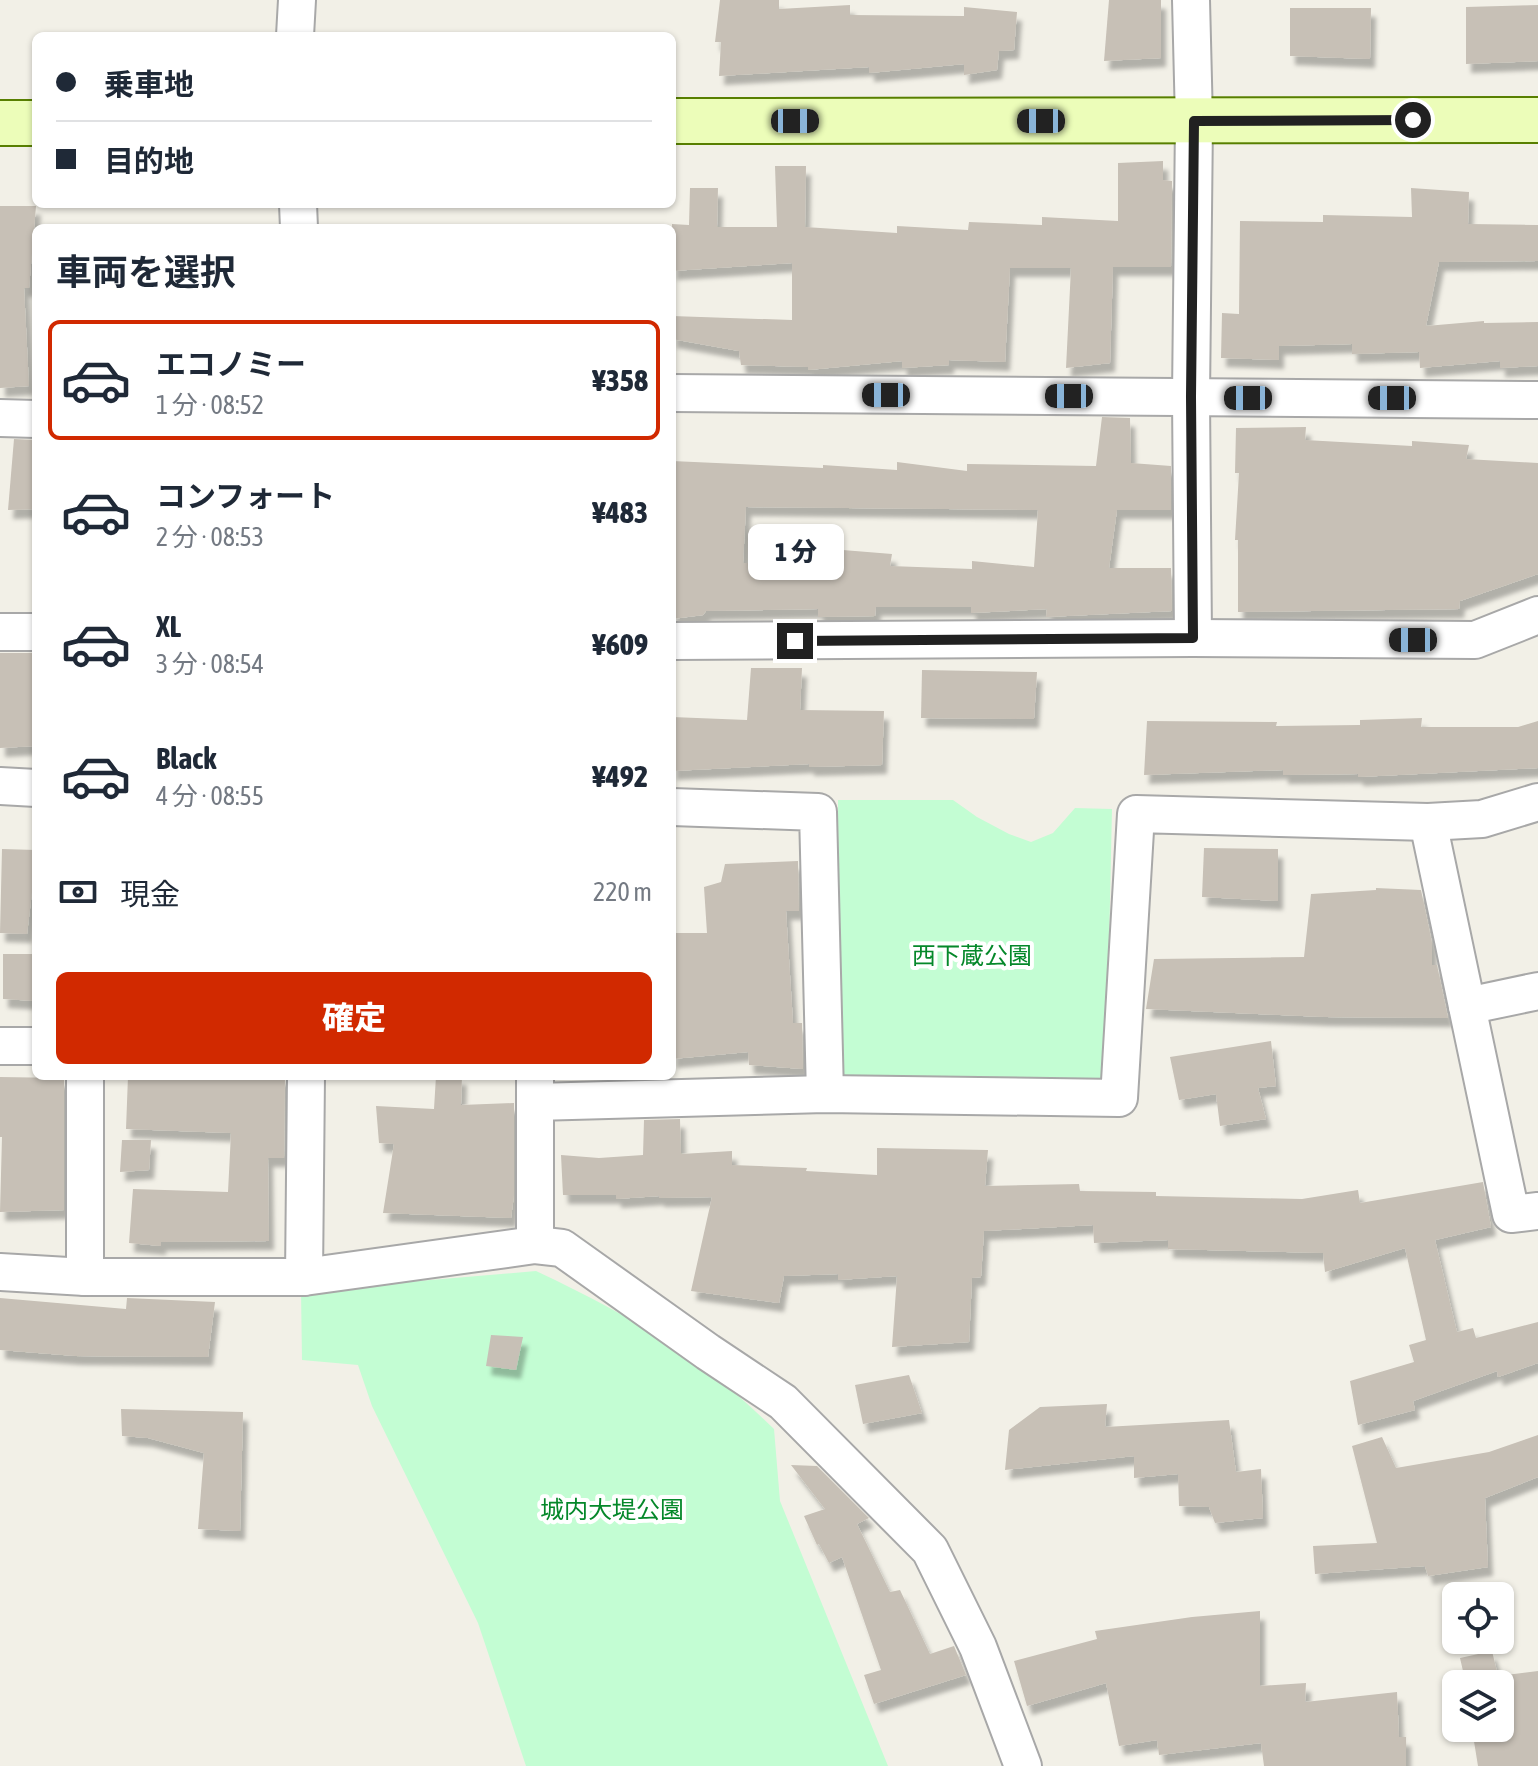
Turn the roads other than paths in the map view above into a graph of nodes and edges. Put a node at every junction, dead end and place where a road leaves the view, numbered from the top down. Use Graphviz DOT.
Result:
graph roads {
  1 [pos="297,0"];
  2 [pos="1191,0"];
  3 [pos="295,32"];
  4 [pos="1538,120"];
  5 [pos="676,121"];
  6 [pos="1194,121"];
  7 [pos="0,123"];
  8 [pos="32,123"];
  9 [pos="676,393"];
  10 [pos="1191,397"];
  11 [pos="1538,400"];
  12 [pos="0,418"];
  13 [pos="32,419"];
  14 [pos="1538,615"];
  15 [pos="0,632"];
  16 [pos="32,632"];
  17 [pos="1193,638"];
  18 [pos="676,641"];
  19 [pos="0,786"];
  20 [pos="32,788"];
  21 [pos="1538,802"];
  22 [pos="676,807"];
  23 [pos="1428,822"];
  24 [pos="1538,991"];
  25 [pos="1467,1006"];
  26 [pos="0,1046"];
  27 [pos="32,1046"];
  28 [pos="85,1080"];
  29 [pos="306,1080"];
  30 [pos="535,1089"];
  31 [pos="825,1094"];
  32 [pos="1538,1211"];
  33 [pos="535,1245"];
  34 [pos="0,1272"];
  35 [pos="85,1277"];
  36 [pos="304,1277"];
  37 [pos="1023,1766"];
  1 -- 3 [label="street"];
  2 -- 6 [label="street"];
  4 -- 6 [label="street"];
  5 -- 6 [label="street"];
  6 -- 10 [label="street"];
  7 -- 8 [label="street"];
  9 -- 10 [label="street"];
  10 -- 11 [label="street"];
  10 -- 17 [label="street"];
  12 -- 13 [label="street"];
  14 -- 17 [label="street"];
  15 -- 16 [label="street"];
  17 -- 18 [label="street"];
  19 -- 20 [label="street"];
  21 -- 23 [label="street"];
  22 -- 31 [label="street"];
  23 -- 25 [label="street"];
  23 -- 31 [label="street"];
  24 -- 25 [label="street"];
  25 -- 32 [label="street"];
  26 -- 27 [label="street"];
  28 -- 35 [label="street"];
  29 -- 36 [label="street"];
  30 -- 31 [label="street"];
  30 -- 33 [label="street"];
  33 -- 36 [label="street"];
  33 -- 37 [label="street"];
  34 -- 35 [label="street"];
  35 -- 36 [label="street"];
}
